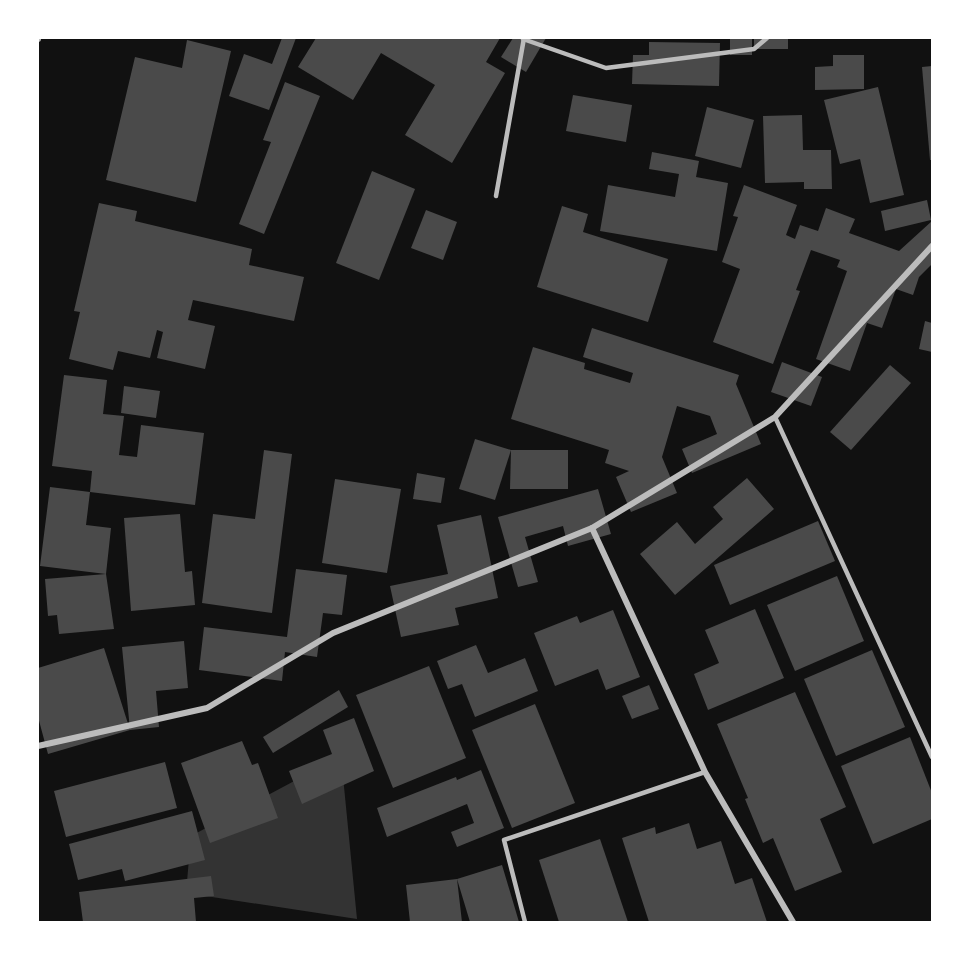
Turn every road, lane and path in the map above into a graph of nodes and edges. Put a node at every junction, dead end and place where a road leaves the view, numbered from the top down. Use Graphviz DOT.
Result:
graph roads {
  1 [pos="524,38"];
  2 [pos="767,38"];
  3 [pos="495,196"];
  4 [pos="933,246"];
  5 [pos="775,417"];
  6 [pos="592,528"];
  7 [pos="38,746"];
  8 [pos="933,757"];
  9 [pos="705,772"];
  10 [pos="525,922"];
  11 [pos="793,922"];
  1 -- 2 [label="lane"];
  1 -- 3 [label="lane"];
  4 -- 5 [label="street"];
  5 -- 6 [label="street"];
  5 -- 8 [label="lane"];
  6 -- 7 [label="street"];
  6 -- 9 [label="street"];
  9 -- 10 [label="lane"];
  9 -- 11 [label="street"];
}
